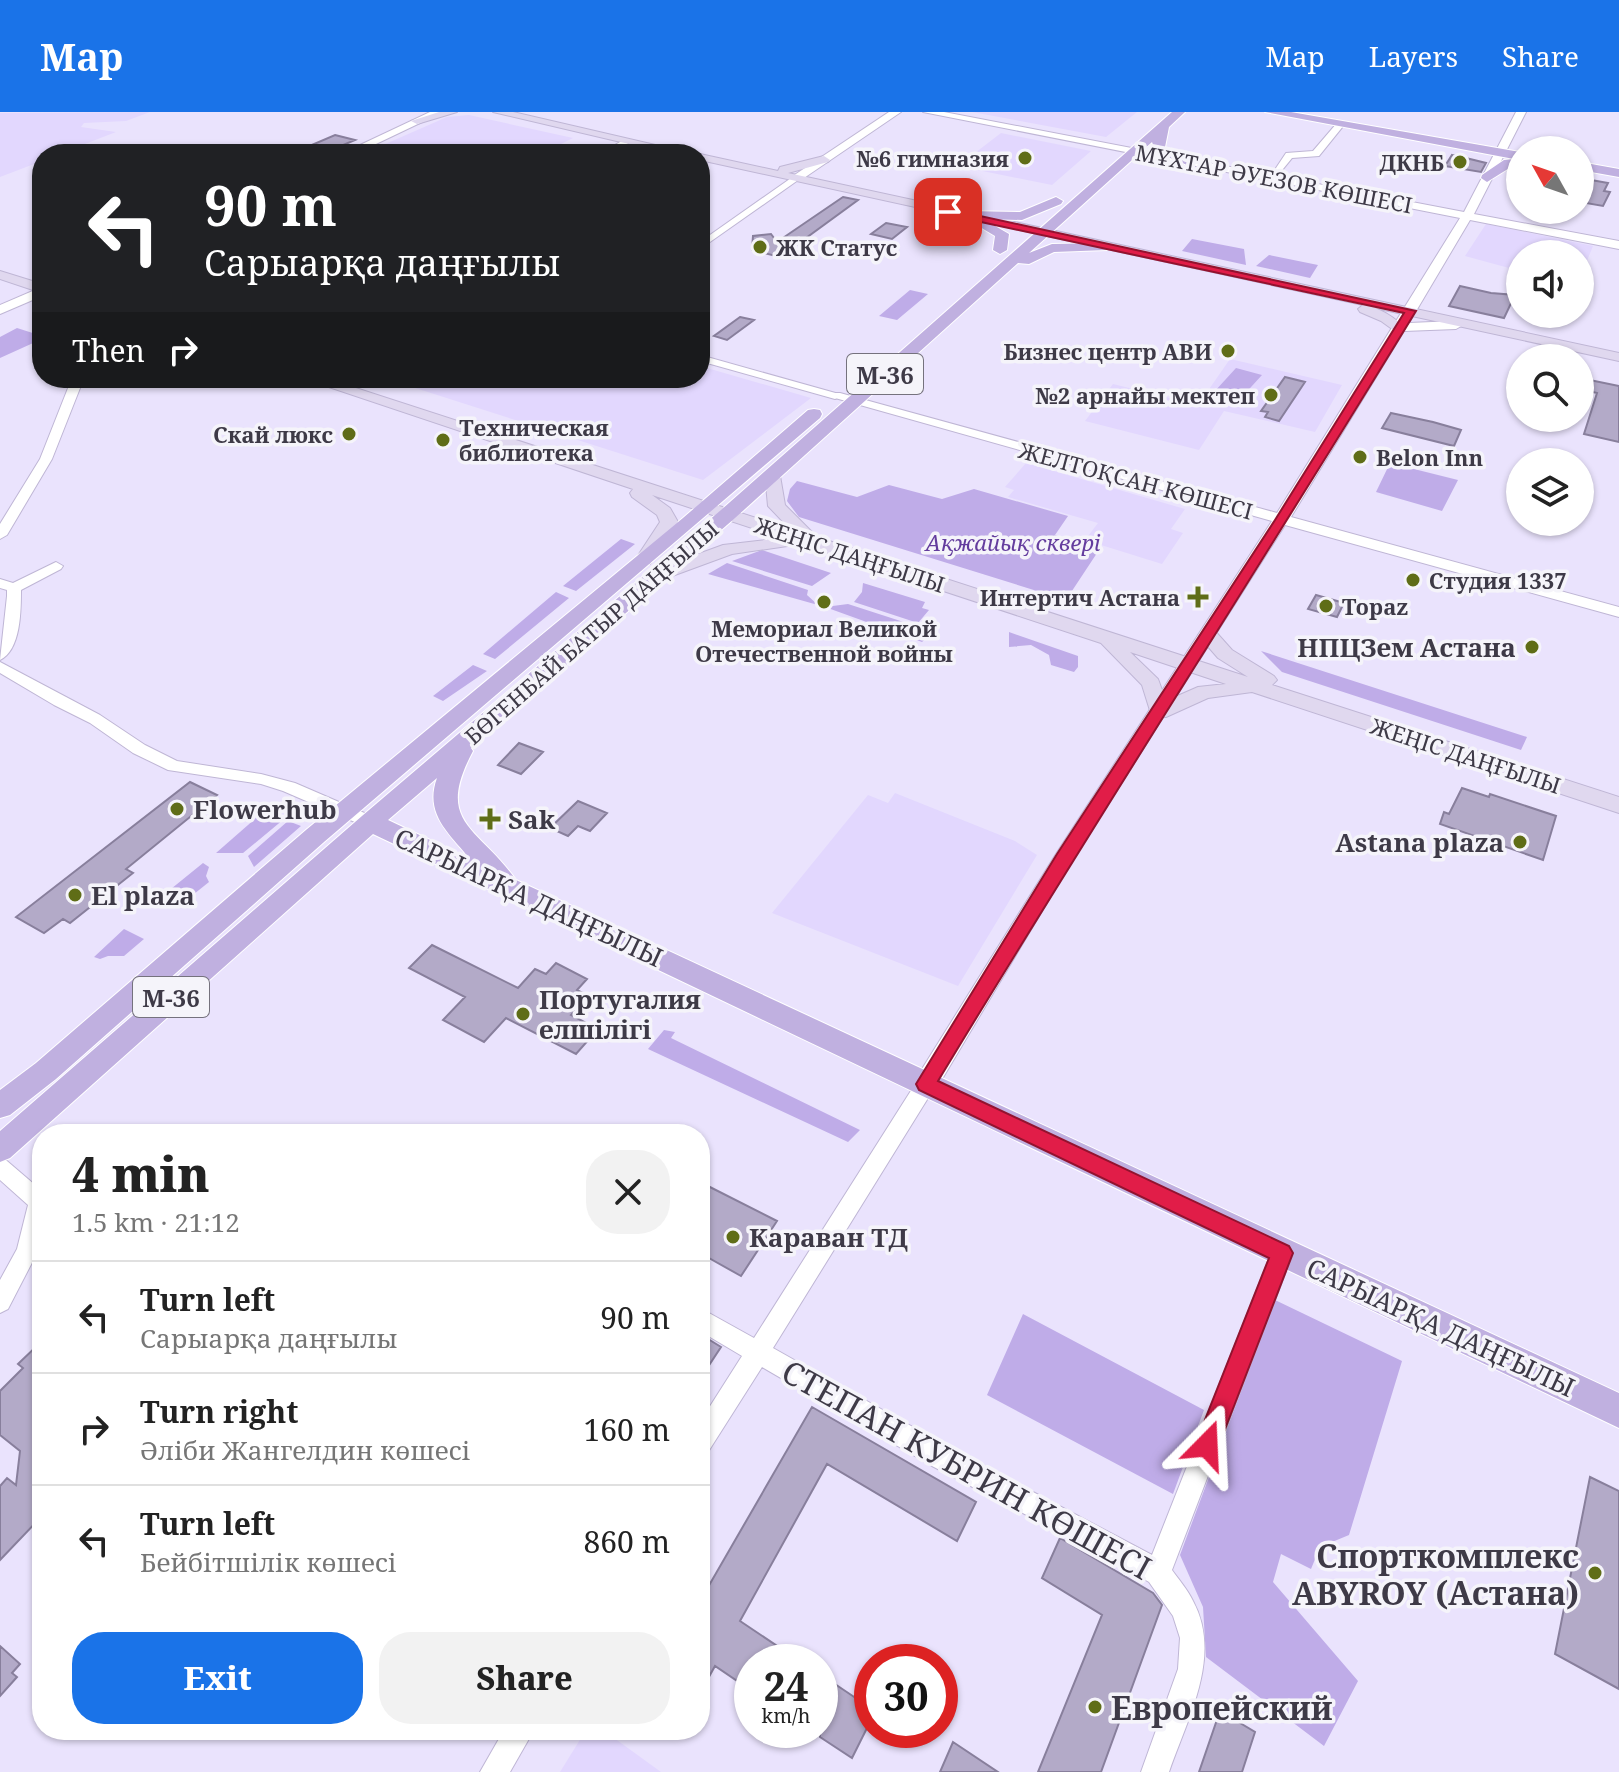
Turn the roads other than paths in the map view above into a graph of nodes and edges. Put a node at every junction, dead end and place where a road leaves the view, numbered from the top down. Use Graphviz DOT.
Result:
graph roads {
  1 [pos="452,112"];
  2 [pos="896,112"];
  3 [pos="931,112"];
  4 [pos="1158,112"];
  5 [pos="1179,112"];
  6 [pos="1271,112"];
  7 [pos="1521,112"];
  8 [pos="434,113"];
  9 [pos="487,113"];
  10 [pos="504,113"];
  11 [pos="1322,116"];
  12 [pos="417,121"];
  13 [pos="1340,126"];
  14 [pos="1163,127"];
  15 [pos="628,141"];
  16 [pos="368,144"];
  17 [pos="622,144"];
  18 [pos="642,144"];
  19 [pos="1119,148"];
  20 [pos="1135,151"];
  21 [pos="1500,152"];
  22 [pos="1506,154"];
  23 [pos="710,159"];
  24 [pos="1191,162"];
  25 [pos="820,163"];
  26 [pos="1506,164"];
  27 [pos="1594,169"];
  28 [pos="761,170"];
  29 [pos="1619,173"];
  30 [pos="797,178"];
  31 [pos="1271,178"];
  32 [pos="1487,178"];
  33 [pos="866,193"];
  34 [pos="1056,201"];
  35 [pos="1072,207"];
  36 [pos="966,216"];
  37 [pos="1467,216"];
  38 [pos="1034,230"];
  39 [pos="710,239"];
  40 [pos="1619,245"];
  41 [pos="1105,246"];
  42 [pos="1000,250"];
  43 [pos="0,275"];
  44 [pos="996,275"];
  45 [pos="32,286"];
  46 [pos="32,295"];
  47 [pos="1419,296"];
  48 [pos="1337,298"];
  49 [pos="0,310"];
  50 [pos="1410,312"];
  51 [pos="1456,325"];
  52 [pos="1479,326"];
  53 [pos="1399,329"];
  54 [pos="1619,359"];
  55 [pos="710,361"];
  56 [pos="74,388"];
  57 [pos="340,388"];
  58 [pos="835,396"];
  59 [pos="855,401"];
  60 [pos="773,474"];
  61 [pos="624,481"];
  62 [pos="707,507"];
  63 [pos="19,508"];
  64 [pos="0,509"];
  65 [pos="728,514"];
  66 [pos="1282,520"];
  67 [pos="0,535"];
  68 [pos="810,542"];
  69 [pos="56,566"];
  70 [pos="651,567"];
  71 [pos="7,585"];
  72 [pos="1619,612"];
  73 [pos="1099,635"];
  74 [pos="1208,635"];
  75 [pos="0,655"];
  76 [pos="1189,666"];
  77 [pos="0,667"];
  78 [pos="1263,689"];
  79 [pos="1303,702"];
  80 [pos="1159,712"];
  81 [pos="472,735"];
  82 [pos="1619,805"];
  83 [pos="344,811"];
  84 [pos="370,822"];
  85 [pos="508,887"];
  86 [pos="926,1084"];
  87 [pos="0,1106"];
  88 [pos="0,1149"];
  89 [pos="0,1167"];
  90 [pos="32,1194"];
  91 [pos="32,1234"];
  92 [pos="1282,1253"];
  93 [pos="0,1302"];
  94 [pos="710,1325"];
  95 [pos="758,1353"];
  96 [pos="1619,1411"];
  97 [pos="710,1428"];
  98 [pos="1158,1573"];
  99 [pos="514,1740"];
  100 [pos="494,1772"];
  101 [pos="1155,1772"];
  1 -- 12 [label="main road"];
  2 -- 25 [label="street"];
  3 -- 19 [label="street, МҰХТАР ӘУЕЗОВ КӨШЕСІ"];
  4 -- 19 [label="main road, БӨГЕНБАЙ БАТЫР ДАҢҒЫЛЫ / M-36"];
  5 -- 14 [label="main road, БӨГЕНБАЙ БАТЫР ДАҢҒЫЛЫ / M-36"];
  6 -- 11 [label="main road"];
  7 -- 21 [label="street"];
  8 -- 12 [label="street"];
  9 -- 10 [label="main road"];
  10 -- 15 [label="main road"];
  11 -- 13 [label="main road"];
  12 -- 16 [label="street"];
  13 -- 21 [label="main road"];
  13 -- 31 [label="street"];
  14 -- 20 [label="main road, БӨГЕНБАЙ БАТЫР ДАҢҒЫЛЫ / M-36"];
  14 -- 24 [label="main road"];
  15 -- 17 [label="street"];
  15 -- 18 [label="main road"];
  19 -- 20 [label="street, МҰХТАР ӘУЕЗОВ КӨШЕСІ"];
  19 -- 34 [label="main road, БӨГЕНБАЙ БАТЫР ДАҢҒЫЛЫ / M-36"];
  20 -- 24 [label="street, МҰХТАР ӘУЕЗОВ КӨШЕСІ"];
  20 -- 35 [label="main road, БӨГЕНБАЙ БАТЫР ДАҢҒЫЛЫ / M-36"];
  21 -- 22 [label="main road"];
  21 -- 32 [label="street"];
  23 -- 28 [label="main road"];
  24 -- 31 [label="street, МҰХТАР ӘУЕЗОВ КӨШЕСІ"];
  25 -- 28 [label="main road"];
  25 -- 30 [label="street"];
  25 -- 33 [label="main road"];
  26 -- 32 [label="main road"];
  27 -- 29 [label="main road"];
  28 -- 30 [label="main road"];
  30 -- 33 [label="main road"];
  30 -- 39 [label="street"];
  31 -- 37 [label="street, МҰХТАР ӘУЕЗОВ КӨШЕСІ"];
  32 -- 37 [label="street"];
  33 -- 36 [label="main road"];
  34 -- 36 [label="main road"];
  34 -- 38 [label="main road, БӨГЕНБАЙ БАТЫР ДАҢҒЫЛЫ / M-36"];
  35 -- 38 [label="main road, БӨГЕНБАЙ БАТЫР ДАҢҒЫЛЫ / M-36"];
  35 -- 41 [label="main road"];
  36 -- 38 [label="main road"];
  36 -- 42 [label="main road"];
  37 -- 40 [label="street, МҰХТАР ӘУЕЗОВ КӨШЕСІ"];
  37 -- 47 [label="street"];
  38 -- 41 [label="main road"];
  38 -- 42 [label="main road, БӨГЕНБАЙ БАТЫР ДАҢҒЫЛЫ / M-36"];
  38 -- 44 [label="main road, БӨГЕНБАЙ БАТЫР ДАҢҒЫЛЫ / M-36"];
  41 -- 44 [label="main road"];
  41 -- 48 [label="main road"];
  41 -- 50 [label="main road"];
  42 -- 58 [label="main road, БӨГЕНБАЙ БАТЫР ДАҢҒЫЛЫ / M-36"];
  43 -- 45 [label="main road"];
  44 -- 59 [label="main road, БӨГЕНБАЙ БАТЫР ДАҢҒЫЛЫ / M-36"];
  46 -- 49 [label="street"];
  47 -- 50 [label="street"];
  47 -- 52 [label="main road"];
  48 -- 50 [label="main road"];
  48 -- 53 [label="main road"];
  50 -- 51 [label="main road"];
  50 -- 52 [label="main road"];
  50 -- 53 [label="street"];
  51 -- 53 [label="street"];
  51 -- 54 [label="main road"];
  52 -- 54 [label="main road"];
  53 -- 66 [label="street"];
  55 -- 58 [label="street, ЖЕЛТОҚСАН КӨШЕСІ"];
  56 -- 63 [label="street"];
  57 -- 61 [label="main road, ЖЕҢІС ДАҢҒЫЛЫ"];
  58 -- 59 [label="street, ЖЕЛТОҚСАН КӨШЕСІ"];
  58 -- 62 [label="main road, БӨГЕНБАЙ БАТЫР ДАҢҒЫЛЫ / M-36"];
  59 -- 60 [label="main road, БӨГЕНБАЙ БАТЫР ДАҢҒЫЛЫ / M-36"];
  59 -- 66 [label="street, ЖЕЛТОҚСАН КӨШЕСІ"];
  60 -- 65 [label="main road, БӨГЕНБАЙ БАТЫР ДАҢҒЫЛЫ / M-36"];
  60 -- 68 [label="main road"];
  61 -- 62 [label="main road, ЖЕҢІС ДАҢҒЫЛЫ"];
  61 -- 70 [label="main road"];
  62 -- 65 [label="main road, ЖЕҢІС ДАҢҒЫЛЫ"];
  62 -- 70 [label="main road, БӨГЕНБАЙ БАТЫР ДАҢҒЫЛЫ / M-36"];
  63 -- 64 [label="street"];
  63 -- 67 [label="street"];
  65 -- 68 [label="main road, ЖЕҢІС ДАҢҒЫЛЫ"];
  65 -- 70 [label="main road, БӨГЕНБАЙ БАТЫР ДАҢҒЫЛЫ / M-36"];
  66 -- 72 [label="street, ЖЕЛТОҚСАН КӨШЕСІ"];
  66 -- 74 [label="street"];
  68 -- 70 [label="main road"];
  68 -- 73 [label="main road, ЖЕҢІС ДАҢҒЫЛЫ"];
  69 -- 71 [label="street"];
  70 -- 81 [label="main road, БӨГЕНБАЙ БАТЫР ДАҢҒЫЛЫ / M-36"];
  70 -- 83 [label="main road, БӨГЕНБАЙ БАТЫР ДАҢҒЫЛЫ / M-36"];
  71 -- 75 [label="street"];
  73 -- 76 [label="main road, ЖЕҢІС ДАҢҒЫЛЫ"];
  73 -- 80 [label="main road"];
  74 -- 76 [label="street"];
  74 -- 79 [label="main road"];
  76 -- 78 [label="main road, ЖЕҢІС ДАҢҒЫЛЫ"];
  76 -- 80 [label="street"];
  77 -- 83 [label="street, САРЫАРҚА ДАҢҒЫЛЫ"];
  78 -- 79 [label="main road, ЖЕҢІС ДАҢҒЫЛЫ"];
  78 -- 80 [label="main road"];
  79 -- 82 [label="main road, ЖЕҢІС ДАҢҒЫЛЫ"];
  80 -- 86 [label="street"];
  81 -- 84 [label="main road, БӨГЕНБАЙ БАТЫР ДАҢҒЫЛЫ / M-36"];
  81 -- 85 [label="main road"];
  83 -- 84 [label="street, САРЫАРҚА ДАҢҒЫЛЫ"];
  83 -- 87 [label="main road, БӨГЕНБАЙ БАТЫР ДАҢҒЫЛЫ / M-36"];
  84 -- 85 [label="main road, САРЫАРҚА ДАҢҒЫЛЫ"];
  84 -- 88 [label="main road, БӨГЕНБАЙ БАТЫР ДАҢҒЫЛЫ / M-36"];
  85 -- 86 [label="main road, САРЫАРҚА ДАҢҒЫЛЫ"];
  86 -- 92 [label="main road, САРЫАРҚА ДАҢҒЫЛЫ"];
  86 -- 95 [label="street"];
  89 -- 90 [label="street"];
  91 -- 93 [label="street"];
  92 -- 96 [label="main road, САРЫАРҚА ДАҢҒЫЛЫ"];
  92 -- 98 [label="street"];
  94 -- 95 [label="street, СТЕПАН КУБРИН КӨШЕСІ"];
  95 -- 97 [label="street"];
  95 -- 98 [label="street, СТЕПАН КУБРИН КӨШЕСІ"];
  98 -- 101 [label="street, СТЕПАН КУБРИН КӨШЕСІ"];
  99 -- 100 [label="street"];
}
